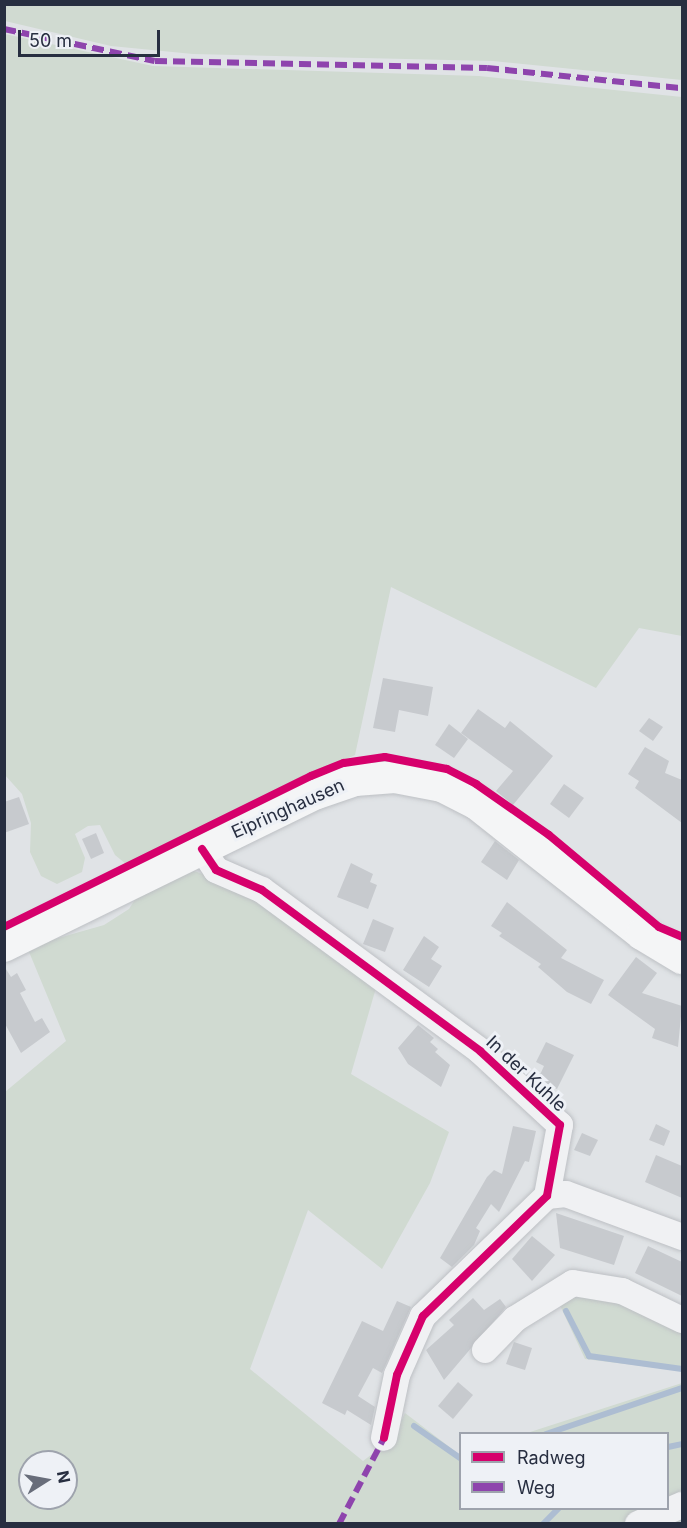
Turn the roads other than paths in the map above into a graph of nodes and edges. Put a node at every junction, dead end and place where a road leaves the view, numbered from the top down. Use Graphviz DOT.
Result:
graph roads {
  1 [pos="202,849"];
  2 [pos="4,945"];
  3 [pos="682,958"];
  4 [pos="547,1196"];
  5 [pos="682,1237"];
  6 [pos="682,1320"];
  7 [pos="485,1350"];
  8 [pos="384,1438"];
  9 [pos="682,1505"];
  10 [pos="638,1524"];
  1 -- 2 [label="main road, Eipringhausen"];
  1 -- 3 [label="main road, Eipringhausen"];
  1 -- 4 [label="street, In der Kuhle"];
  4 -- 5 [label="street"];
  4 -- 8 [label="street"];
  6 -- 7 [label="street"];
  9 -- 10 [label="street"];
}
